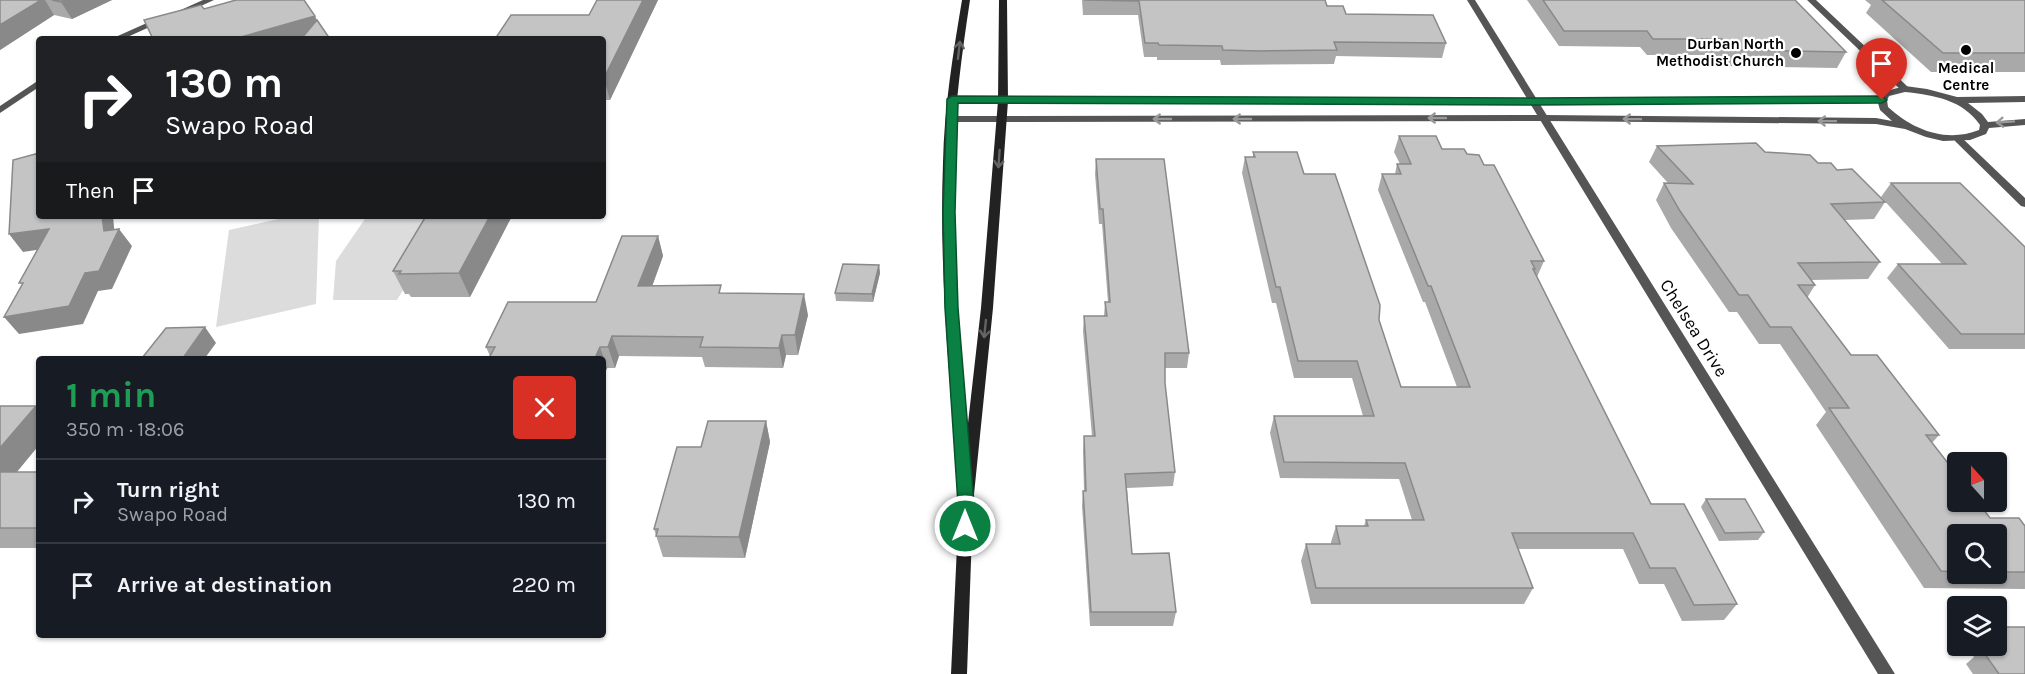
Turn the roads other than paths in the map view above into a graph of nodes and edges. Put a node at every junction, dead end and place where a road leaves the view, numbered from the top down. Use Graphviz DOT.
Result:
graph roads {
  1 [pos="210,0"];
  2 [pos="966,0"];
  3 [pos="1003,0"];
  4 [pos="1471,0"];
  5 [pos="1810,0"];
  6 [pos="122,36"];
  7 [pos="36,85"];
  8 [pos="1905,89"];
  9 [pos="952,99"];
  10 [pos="2025,99"];
  11 [pos="1882,100"];
  12 [pos="1954,100"];
  13 [pos="1003,101"];
  14 [pos="1534,102"];
  15 [pos="0,110"];
  16 [pos="1544,118"];
  17 [pos="950,119"];
  18 [pos="1002,120"];
  19 [pos="2025,122"];
  20 [pos="1985,125"];
  21 [pos="1906,126"];
  22 [pos="1958,139"];
  23 [pos="2025,204"];
  24 [pos="966,504"];
  25 [pos="959,674"];
  26 [pos="1887,674"];
  1 -- 6 [label="street"];
  9 -- 2 [label="main road, one-way"];
  3 -- 13 [label="main road"];
  4 -- 14 [label="street, Chelsea Drive"];
  5 -- 8 [label="street"];
  7 -- 15 [label="street"];
  8 -- 11 [label="street"];
  8 -- 12 [label="street"];
  9 -- 13 [label="street"];
  9 -- 17 [label="main road"];
  10 -- 12 [label="street"];
  11 -- 14 [label="street"];
  11 -- 21 [label="street"];
  12 -- 20 [label="street"];
  13 -- 14 [label="street"];
  13 -- 18 [label="main road"];
  14 -- 16 [label="street, Chelsea Drive"];
  16 -- 18 [label="street, one-way"];
  21 -- 16 [label="street, one-way"];
  16 -- 26 [label="street, Chelsea Drive"];
  17 -- 18 [label="street"];
  17 -- 24 [label="main road"];
  18 -- 24 [label="main road, one-way"];
  19 -- 20 [label="street, one-way"];
  20 -- 22 [label="street"];
  21 -- 22 [label="street"];
  22 -- 23 [label="street"];
  24 -- 25 [label="main road"];
}
